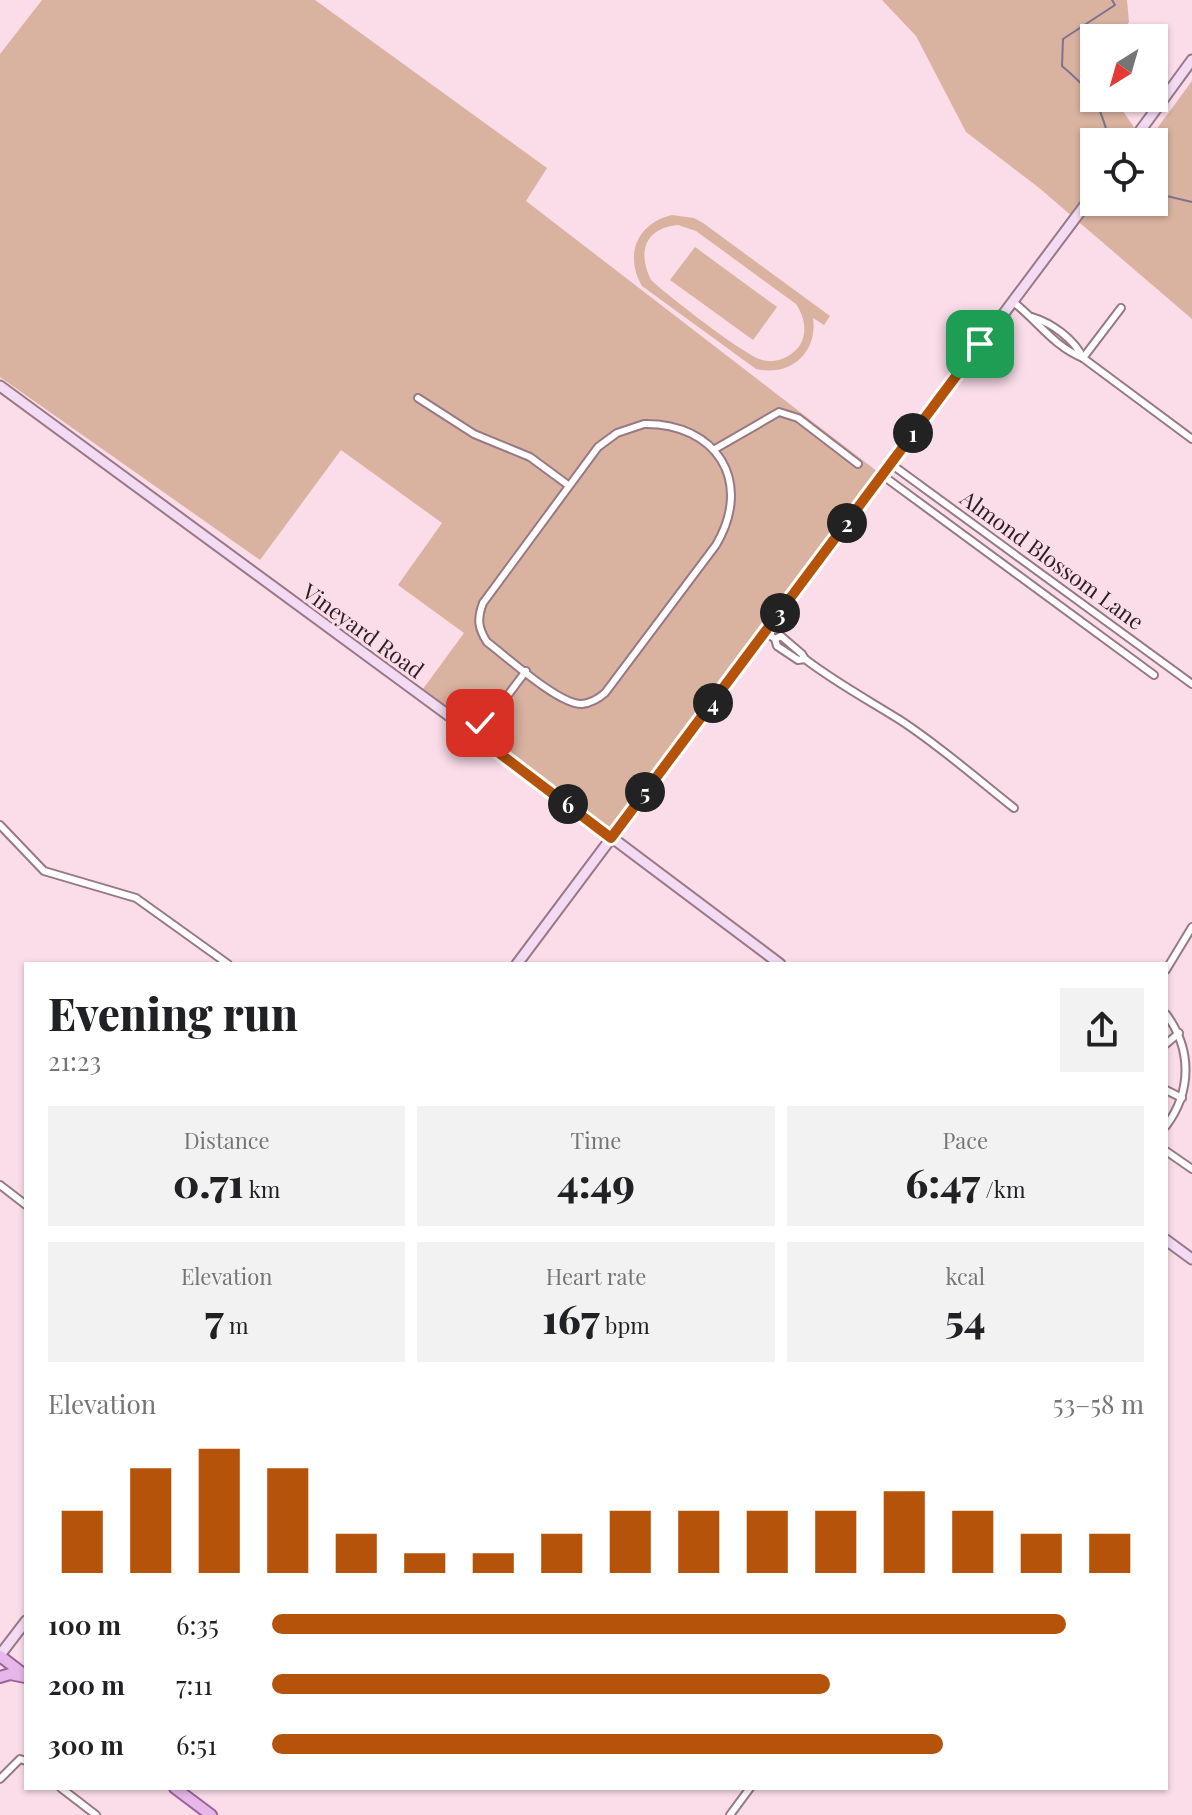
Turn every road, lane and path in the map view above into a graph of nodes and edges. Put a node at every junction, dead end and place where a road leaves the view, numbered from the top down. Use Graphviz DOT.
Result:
graph roads {
  1 [pos="1192,60"];
  2 [pos="1142,128"];
  3 [pos="1080,212"];
  4 [pos="1012,301"];
  5 [pos="1121,308"];
  6 [pos="1083,358"];
  7 [pos="0,386"];
  8 [pos="418,398"];
  9 [pos="1192,439"];
  10 [pos="715,449"];
  11 [pos="858,464"];
  12 [pos="891,464"];
  13 [pos="882,475"];
  14 [pos="568,485"];
  15 [pos="766,632"];
  16 [pos="775,639"];
  17 [pos="793,646"];
  18 [pos="788,653"];
  19 [pos="805,659"];
  20 [pos="526,671"];
  21 [pos="1154,675"];
  22 [pos="1192,684"];
  23 [pos="480,733"];
  24 [pos="1014,808"];
  25 [pos="0,825"];
  26 [pos="611,838"];
  27 [pos="1192,927"];
  28 [pos="225,962"];
  29 [pos="518,962"];
  30 [pos="777,962"];
  31 [pos="1168,967"];
  32 [pos="1168,1017"];
  33 [pos="1179,1033"];
  34 [pos="1168,1042"];
  35 [pos="1168,1091"];
  36 [pos="1182,1098"];
  37 [pos="1168,1122"];
  38 [pos="1168,1152"];
  39 [pos="1192,1169"];
  40 [pos="0,1185"];
  41 [pos="24,1203"];
  42 [pos="1168,1241"];
  43 [pos="1192,1259"];
  44 [pos="24,1624"];
  45 [pos="0,1656"];
  46 [pos="24,1675"];
  47 [pos="0,1677"];
  48 [pos="24,1677"];
  49 [pos="24,1760"];
  50 [pos="0,1779"];
  51 [pos="64,1790"];
  52 [pos="178,1790"];
  53 [pos="749,1790"];
  54 [pos="96,1815"];
  55 [pos="211,1815"];
  56 [pos="730,1815"];
  1 -- 2 [label="street"];
  3 -- 4 [label="street"];
  4 -- 6 [label="street"];
  4 -- 12 [label="street"];
  5 -- 6 [label="street"];
  6 -- 9 [label="street"];
  7 -- 23 [label="street, Vineyard Road"];
  8 -- 14 [label="street"];
  10 -- 11 [label="street"];
  10 -- 14 [label="street"];
  10 -- 20 [label="street"];
  12 -- 13 [label="street"];
  12 -- 22 [label="street, Almond Blossom Lane"];
  13 -- 15 [label="street"];
  13 -- 21 [label="street"];
  14 -- 20 [label="street"];
  15 -- 16 [label="street"];
  15 -- 26 [label="street"];
  16 -- 17 [label="street"];
  16 -- 18 [label="street"];
  17 -- 18 [label="street"];
  17 -- 19 [label="street"];
  18 -- 19 [label="street"];
  19 -- 24 [label="street"];
  20 -- 23 [label="street"];
  23 -- 26 [label="street, Vineyard Road"];
  25 -- 28 [label="street"];
  26 -- 29 [label="street"];
  26 -- 30 [label="street, Vineyard Road"];
  27 -- 31 [label="street"];
  32 -- 33 [label="street"];
  33 -- 34 [label="street"];
  33 -- 36 [label="street"];
  35 -- 36 [label="street"];
  36 -- 37 [label="street"];
  38 -- 39 [label="street"];
  40 -- 41 [label="street"];
  42 -- 43 [label="street"];
  44 -- 45 [label="street"];
  45 -- 46 [label="main road"];
  47 -- 48 [label="main road"];
  49 -- 50 [label="street"];
  51 -- 54 [label="street"];
  52 -- 55 [label="main road"];
  53 -- 56 [label="street"];
}
